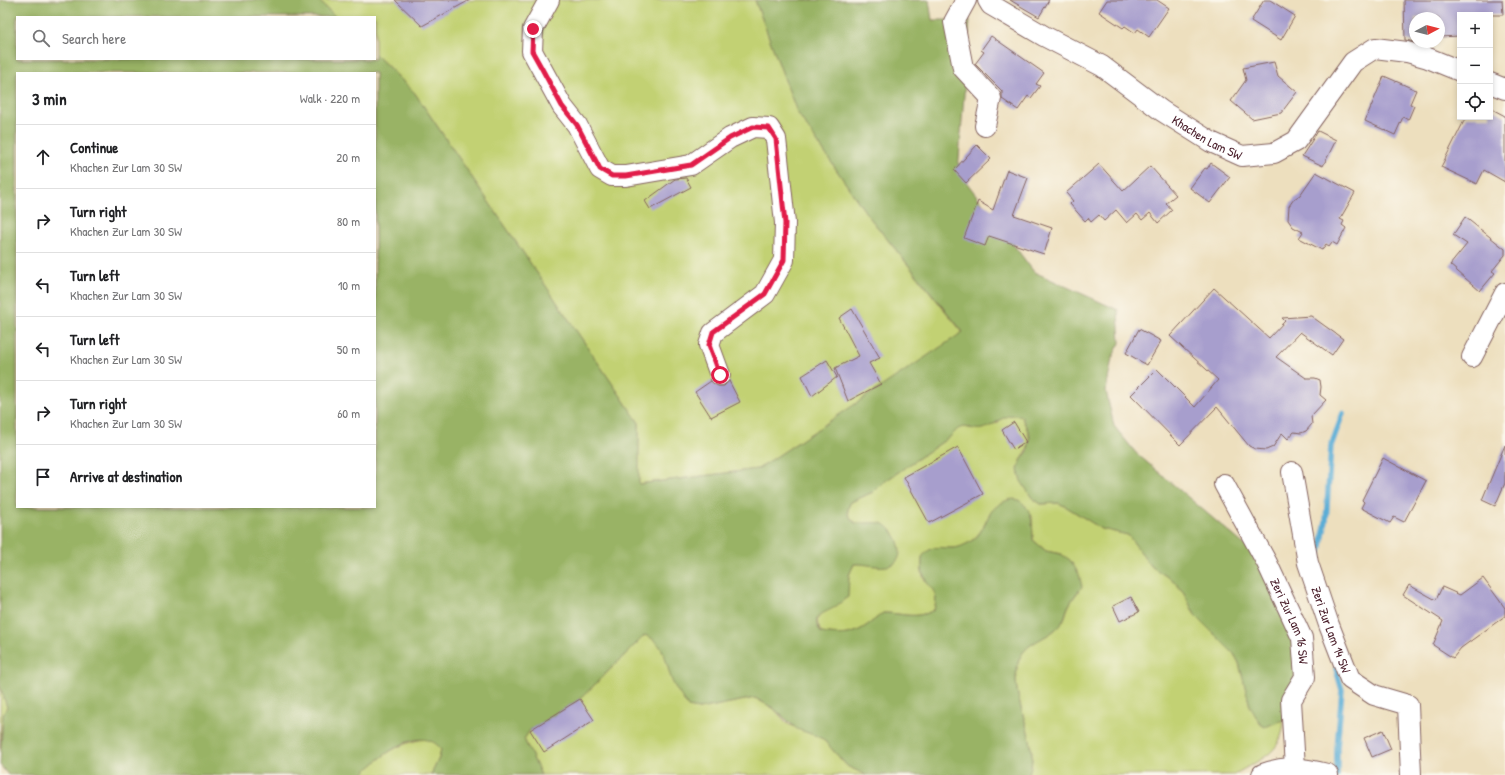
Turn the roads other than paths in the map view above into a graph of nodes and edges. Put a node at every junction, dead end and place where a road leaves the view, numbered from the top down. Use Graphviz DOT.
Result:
graph roads {
  1 [pos="549,0"];
  2 [pos="966,0"];
  3 [pos="988,0"];
  4 [pos="1457,70"];
  5 [pos="1492,84"];
  6 [pos="1505,89"];
  7 [pos="985,126"];
  8 [pos="1505,293"];
  9 [pos="1472,357"];
  10 [pos="720,375"];
  11 [pos="1292,472"];
  12 [pos="1224,484"];
  13 [pos="1295,768"];
  14 [pos="1264,775"];
  15 [pos="1327,775"];
  16 [pos="1411,775"];
  1 -- 10 [label="street"];
  2 -- 7 [label="street"];
  3 -- 4 [label="street, Khachen Lam SW"];
  5 -- 6 [label="street"];
  8 -- 9 [label="street"];
  11 -- 16 [label="street, Zeri Zur Lam 14 SW"];
  12 -- 13 [label="street, Zeri Zur Lam 16 SW"];
  13 -- 14 [label="street"];
  13 -- 15 [label="street"];
}
